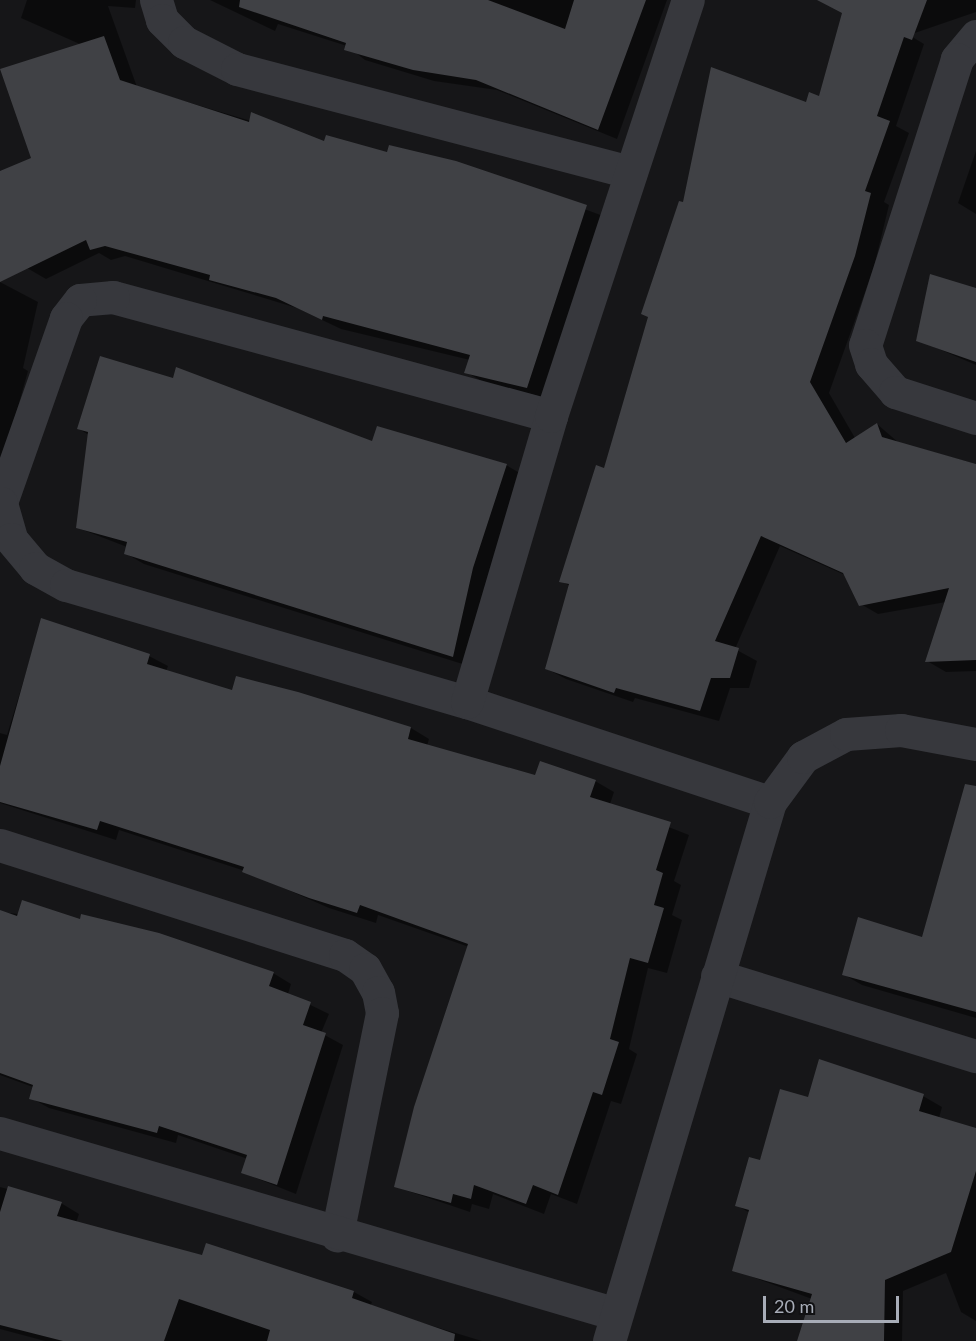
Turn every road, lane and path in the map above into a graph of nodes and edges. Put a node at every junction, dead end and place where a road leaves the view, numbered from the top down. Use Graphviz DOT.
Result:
graph roads {
  1 [pos="156,0"];
  2 [pos="688,0"];
  3 [pos="976,36"];
  4 [pos="631,172"];
  5 [pos="551,416"];
  6 [pos="976,418"];
  7 [pos="467,702"];
  8 [pos="976,744"];
  9 [pos="770,802"];
  10 [pos="0,845"];
  11 [pos="717,975"];
  12 [pos="976,1056"];
  13 [pos="0,1133"];
  14 [pos="337,1235"];
  15 [pos="613,1328"];
  1 -- 4 [label="street"];
  2 -- 4 [label="street"];
  3 -- 6 [label="street"];
  4 -- 5 [label="street"];
  5 -- 7 [label="street"];
  5 -- 7 [label="street"];
  7 -- 9 [label="street"];
  8 -- 9 [label="street"];
  9 -- 11 [label="street"];
  10 -- 14 [label="street"];
  11 -- 12 [label="street"];
  11 -- 15 [label="street"];
  13 -- 14 [label="street"];
  14 -- 15 [label="street"];
}
